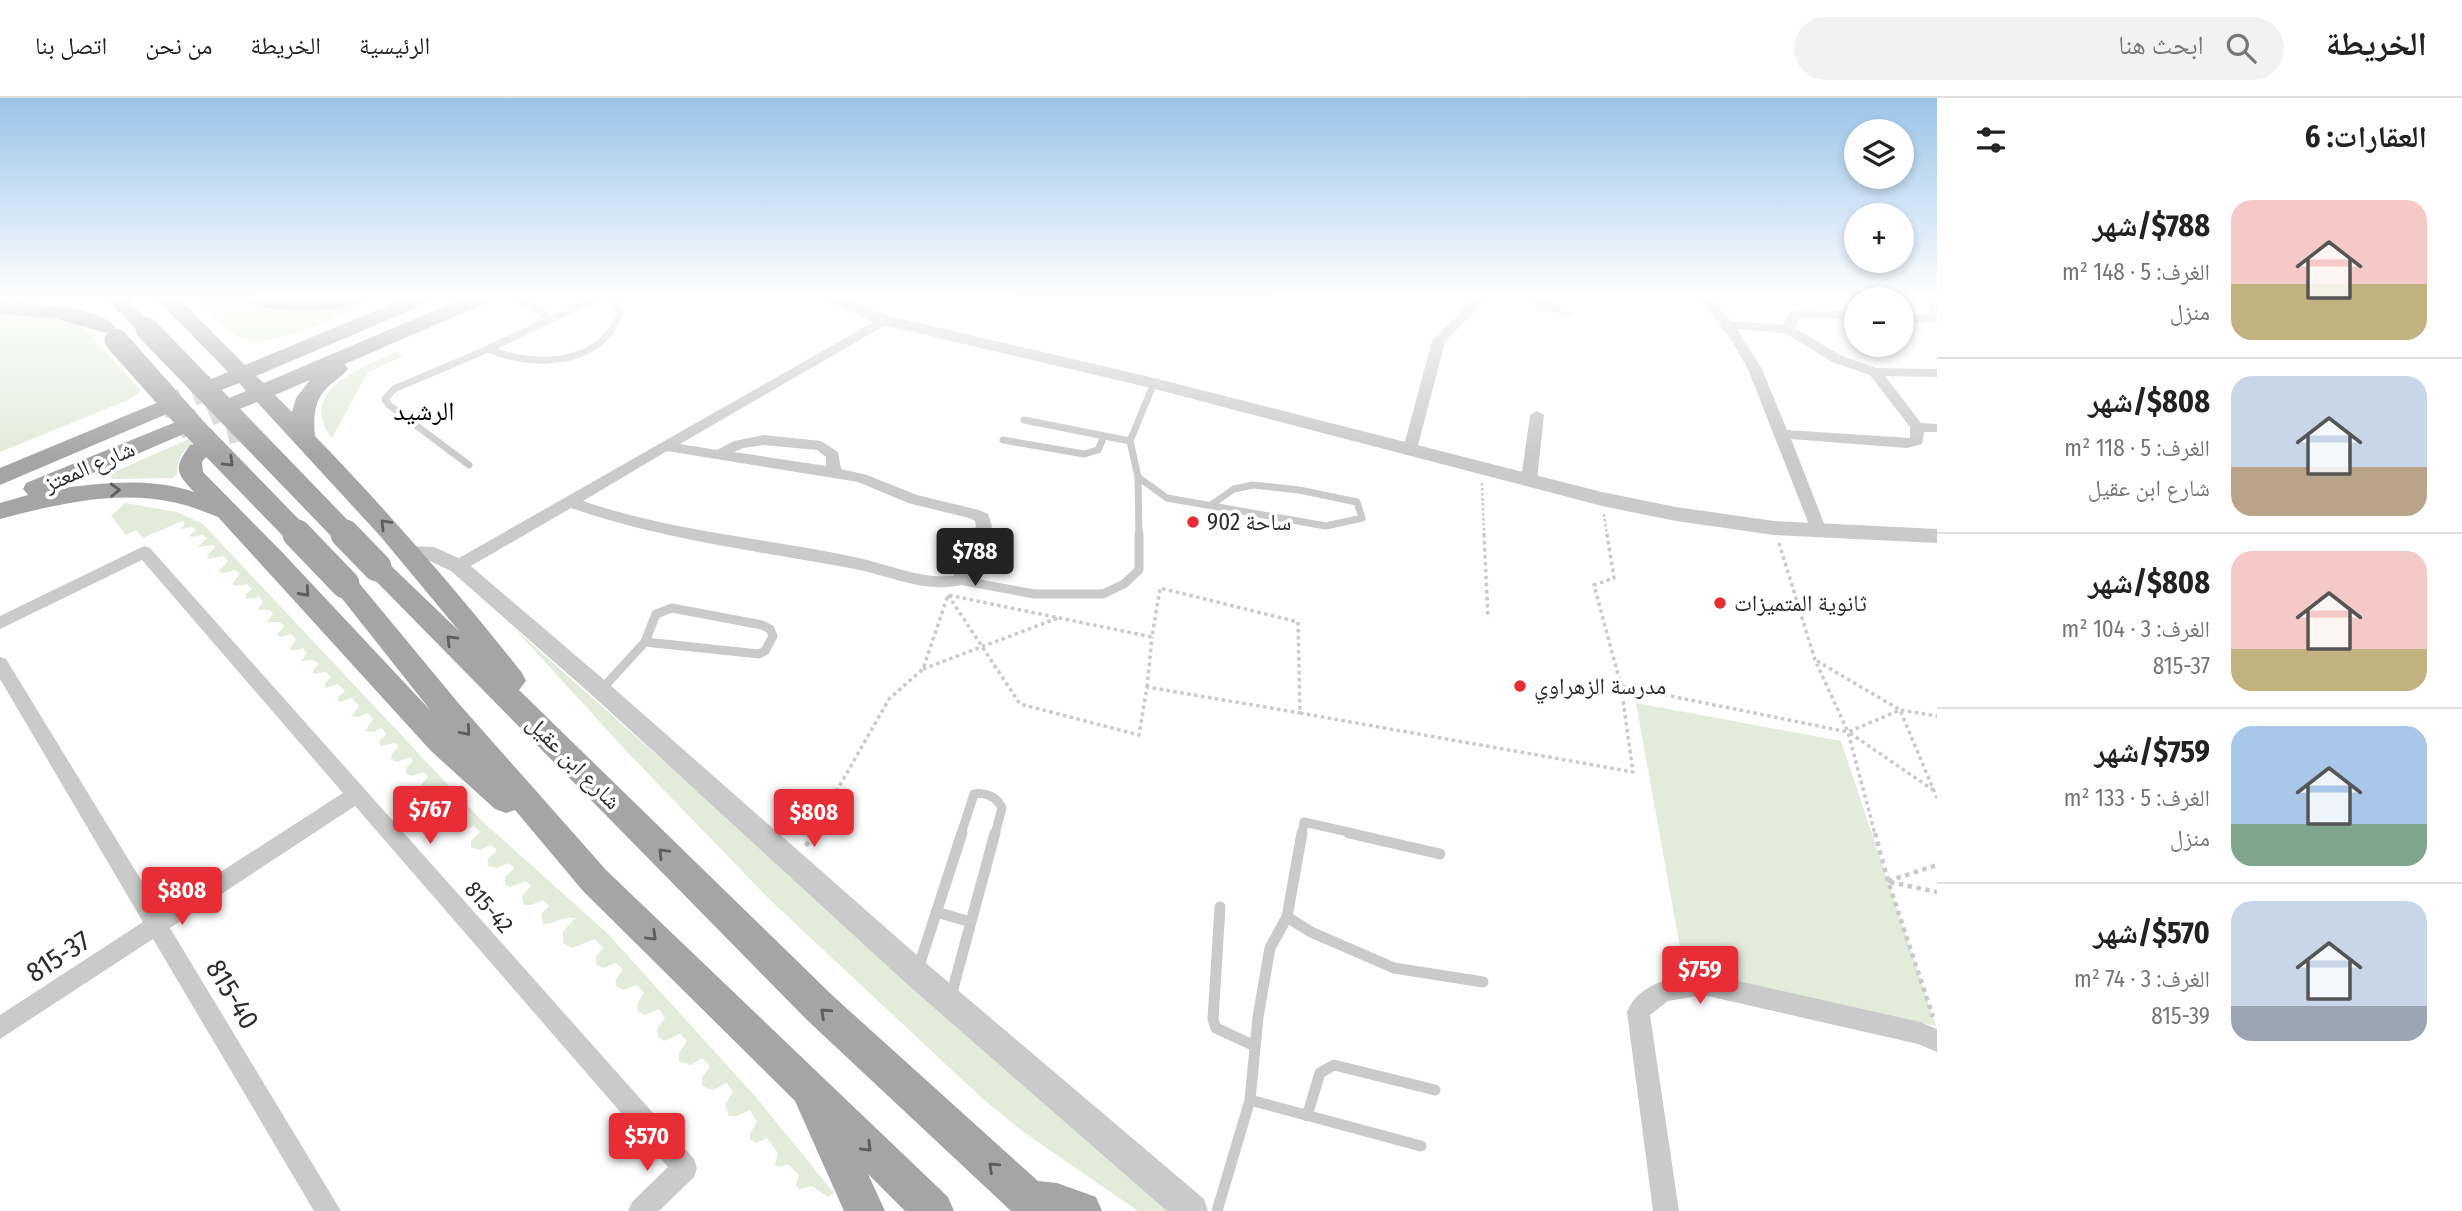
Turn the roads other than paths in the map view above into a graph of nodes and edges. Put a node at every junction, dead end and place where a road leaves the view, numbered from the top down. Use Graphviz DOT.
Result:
graph roads {
  1 [pos="127,351"];
  2 [pos="168,351"];
  3 [pos="219,351"];
  4 [pos="297,351"];
  5 [pos="358,351"];
  6 [pos="365,351"];
  7 [pos="483,351"];
  8 [pos="493,351"];
  9 [pos="585,351"];
  10 [pos="831,351"];
  11 [pos="1017,351"];
  12 [pos="1436,351"];
  13 [pos="1744,351"];
  14 [pos="1824,351"];
  15 [pos="1875,372"];
  16 [pos="1937,373"];
  17 [pos="242,374"];
  18 [pos="1154,383"];
  19 [pos="214,386"];
  20 [pos="261,393"];
  21 [pos="232,405"];
  22 [pos="161,408"];
  23 [pos="1537,415"];
  24 [pos="1024,420"];
  25 [pos="254,426"];
  26 [pos="1917,427"];
  27 [pos="178,428"];
  28 [pos="1937,428"];
  29 [pos="1780,434"];
  30 [pos="1104,436"];
  31 [pos="304,439"];
  32 [pos="1003,440"];
  33 [pos="1130,441"];
  34 [pos="668,447"];
  35 [pos="1410,449"];
  36 [pos="198,450"];
  37 [pos="720,454"];
  38 [pos="469,465"];
  39 [pos="834,472"];
  40 [pos="7,473"];
  41 [pos="1138,477"];
  42 [pos="1529,480"];
  43 [pos="571,502"];
  44 [pos="0,504"];
  45 [pos="1210,505"];
  46 [pos="0,511"];
  47 [pos="227,511"];
  48 [pos="1819,531"];
  49 [pos="1937,536"];
  50 [pos="412,553"];
  51 [pos="458,566"];
  52 [pos="959,580"];
  53 [pos="0,623"];
  54 [pos="645,642"];
  55 [pos="0,664"];
  56 [pos="601,690"];
  57 [pos="563,751"];
  58 [pos="357,794"];
  59 [pos="1440,854"];
  60 [pos="595,881"];
  61 [pos="1220,907"];
  62 [pos="936,912"];
  63 [pos="1287,916"];
  64 [pos="971,922"];
  65 [pos="157,925"];
  66 [pos="917,974"];
  67 [pos="1483,982"];
  68 [pos="949,1002"];
  69 [pos="0,1028"];
  70 [pos="1936,1033"];
  71 [pos="1255,1046"];
  72 [pos="802,1082"];
  73 [pos="1435,1090"];
  74 [pos="1250,1100"];
  75 [pos="1307,1115"];
  76 [pos="1421,1146"];
  77 [pos="1038,1206"];
  78 [pos="328,1211"];
  79 [pos="641,1211"];
  80 [pos="865,1211"];
  81 [pos="933,1211"];
  82 [pos="1082,1211"];
  83 [pos="1192,1211"];
  84 [pos="1217,1211"];
  85 [pos="1666,1211"];
  1 -- 60 [label="main road, one-way, bridge"];
  57 -- 2 [label="main road, شارع ابن عقيل, one-way, bridge"];
  3 -- 17 [label="main road"];
  4 -- 17 [label="main road"];
  5 -- 20 [label="main road"];
  6 -- 31 [label="main road"];
  7 -- 38 [label="lane"];
  8 -- 9 [label="lane"];
  10 -- 34 [label="street"];
  11 -- 18 [label="street"];
  12 -- 35 [label="street"];
  13 -- 29 [label="street"];
  14 -- 15 [label="street"];
  15 -- 16 [label="street"];
  15 -- 26 [label="street"];
  17 -- 19 [label="main road"];
  17 -- 20 [label="main road"];
  18 -- 33 [label="lane"];
  18 -- 35 [label="street"];
  20 -- 21 [label="main road"];
  20 -- 31 [label="main road"];
  22 -- 40 [label="main road, شارع المعتز"];
  23 -- 42 [label="street"];
  24 -- 30 [label="lane"];
  25 -- 31 [label="main road"];
  26 -- 28 [label="street"];
  26 -- 29 [label="street"];
  27 -- 44 [label="main road, شارع المعتز"];
  29 -- 48 [label="street"];
  30 -- 32 [label="lane"];
  30 -- 33 [label="lane"];
  50 -- 31 [label="main road, one-way"];
  33 -- 41 [label="lane"];
  34 -- 37 [label="street"];
  34 -- 43 [label="street"];
  35 -- 42 [label="street"];
  36 -- 47 [label="main road"];
  37 -- 39 [label="street"];
  37 -- 39 [label="street"];
  39 -- 52 [label="street"];
  41 -- 45 [label="lane"];
  41 -- 52 [label="lane"];
  42 -- 48 [label="street"];
  43 -- 51 [label="street"];
  43 -- 52 [label="street"];
  45 -- 45 [label="lane"];
  46 -- 47 [label="main road, one-way"];
  47 -- 60 [label="main road, one-way"];
  48 -- 49 [label="street"];
  50 -- 51 [label="street"];
  50 -- 57 [label="main road"];
  51 -- 56 [label="street"];
  53 -- 58 [label="street, 815-42"];
  54 -- 54 [label="lane"];
  54 -- 56 [label="lane"];
  55 -- 65 [label="street, 815-40"];
  56 -- 66 [label="street"];
  77 -- 57 [label="main road, شارع ابن عقيل, one-way"];
  58 -- 65 [label="street, 815-37"];
  58 -- 79 [label="street, 815-42"];
  59 -- 63 [label="lane"];
  60 -- 72 [label="main road, one-way"];
  61 -- 71 [label="lane"];
  62 -- 64 [label="lane"];
  62 -- 64 [label="lane"];
  62 -- 66 [label="lane"];
  63 -- 67 [label="lane"];
  63 -- 71 [label="lane"];
  64 -- 68 [label="lane"];
  65 -- 69 [label="street, 815-37"];
  65 -- 78 [label="street, 815-40"];
  66 -- 68 [label="street"];
  68 -- 83 [label="street"];
  70 -- 85 [label="street"];
  71 -- 74 [label="lane"];
  72 -- 80 [label="main road"];
  72 -- 81 [label="main road, one-way"];
  73 -- 75 [label="lane"];
  74 -- 75 [label="lane"];
  74 -- 84 [label="lane"];
  75 -- 76 [label="lane"];
  77 -- 82 [label="main road"];
}
